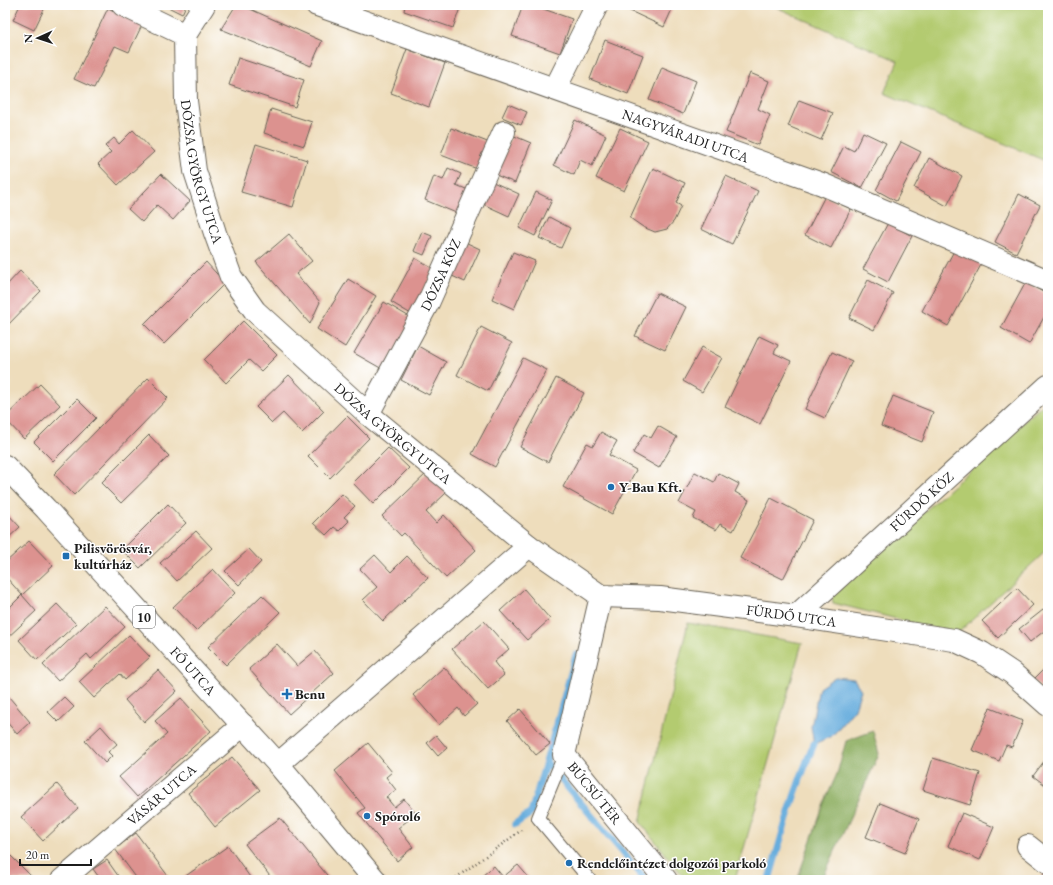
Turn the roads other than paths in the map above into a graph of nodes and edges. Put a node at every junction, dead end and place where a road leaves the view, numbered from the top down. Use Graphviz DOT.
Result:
graph roads {
  1 [pos="123,5"];
  2 [pos="204,5"];
  3 [pos="317,5"];
  4 [pos="597,5"];
  5 [pos="186,35"];
  6 [pos="555,89"];
  7 [pos="504,132"];
  8 [pos="1048,281"];
  9 [pos="1048,386"];
  10 [pos="368,414"];
  11 [pos="5,466"];
  12 [pos="529,546"];
  13 [pos="601,596"];
  14 [pos="796,616"];
  15 [pos="1048,705"];
  16 [pos="243,725"];
  17 [pos="563,759"];
  18 [pos="278,764"];
  19 [pos="1028,846"];
  20 [pos="1048,862"];
  21 [pos="62,880"];
  22 [pos="375,880"];
  23 [pos="590,880"];
  24 [pos="666,880"];
  1 -- 5 [label="street"];
  2 -- 5 [label="street"];
  3 -- 6 [label="street, NAGYVÁRADI UTCA"];
  4 -- 6 [label="street"];
  5 -- 10 [label="street, DÓZSA GYÖRGY UTCA"];
  6 -- 8 [label="street, NAGYVÁRADI UTCA"];
  7 -- 10 [label="street, DÓZSA KÖZ"];
  9 -- 14 [label="street, FÜRDŐ KÖZ"];
  10 -- 12 [label="street, DÓZSA GYÖRGY UTCA"];
  11 -- 16 [label="street, FŐ UTCA / 10"];
  12 -- 13 [label="street"];
  12 -- 18 [label="street"];
  13 -- 14 [label="street, FÜRDŐ UTCA"];
  13 -- 17 [label="street, BÚCSÚ TÉR"];
  14 -- 15 [label="street, FÜRDŐ UTCA"];
  16 -- 18 [label="street, FŐ UTCA / 10"];
  16 -- 21 [label="street, VÁSÁR UTCA"];
  17 -- 23 [label="lane"];
  17 -- 24 [label="street, BÚCSÚ TÉR"];
  18 -- 22 [label="street, FŐ UTCA / 10"];
  19 -- 20 [label="street"];
}
